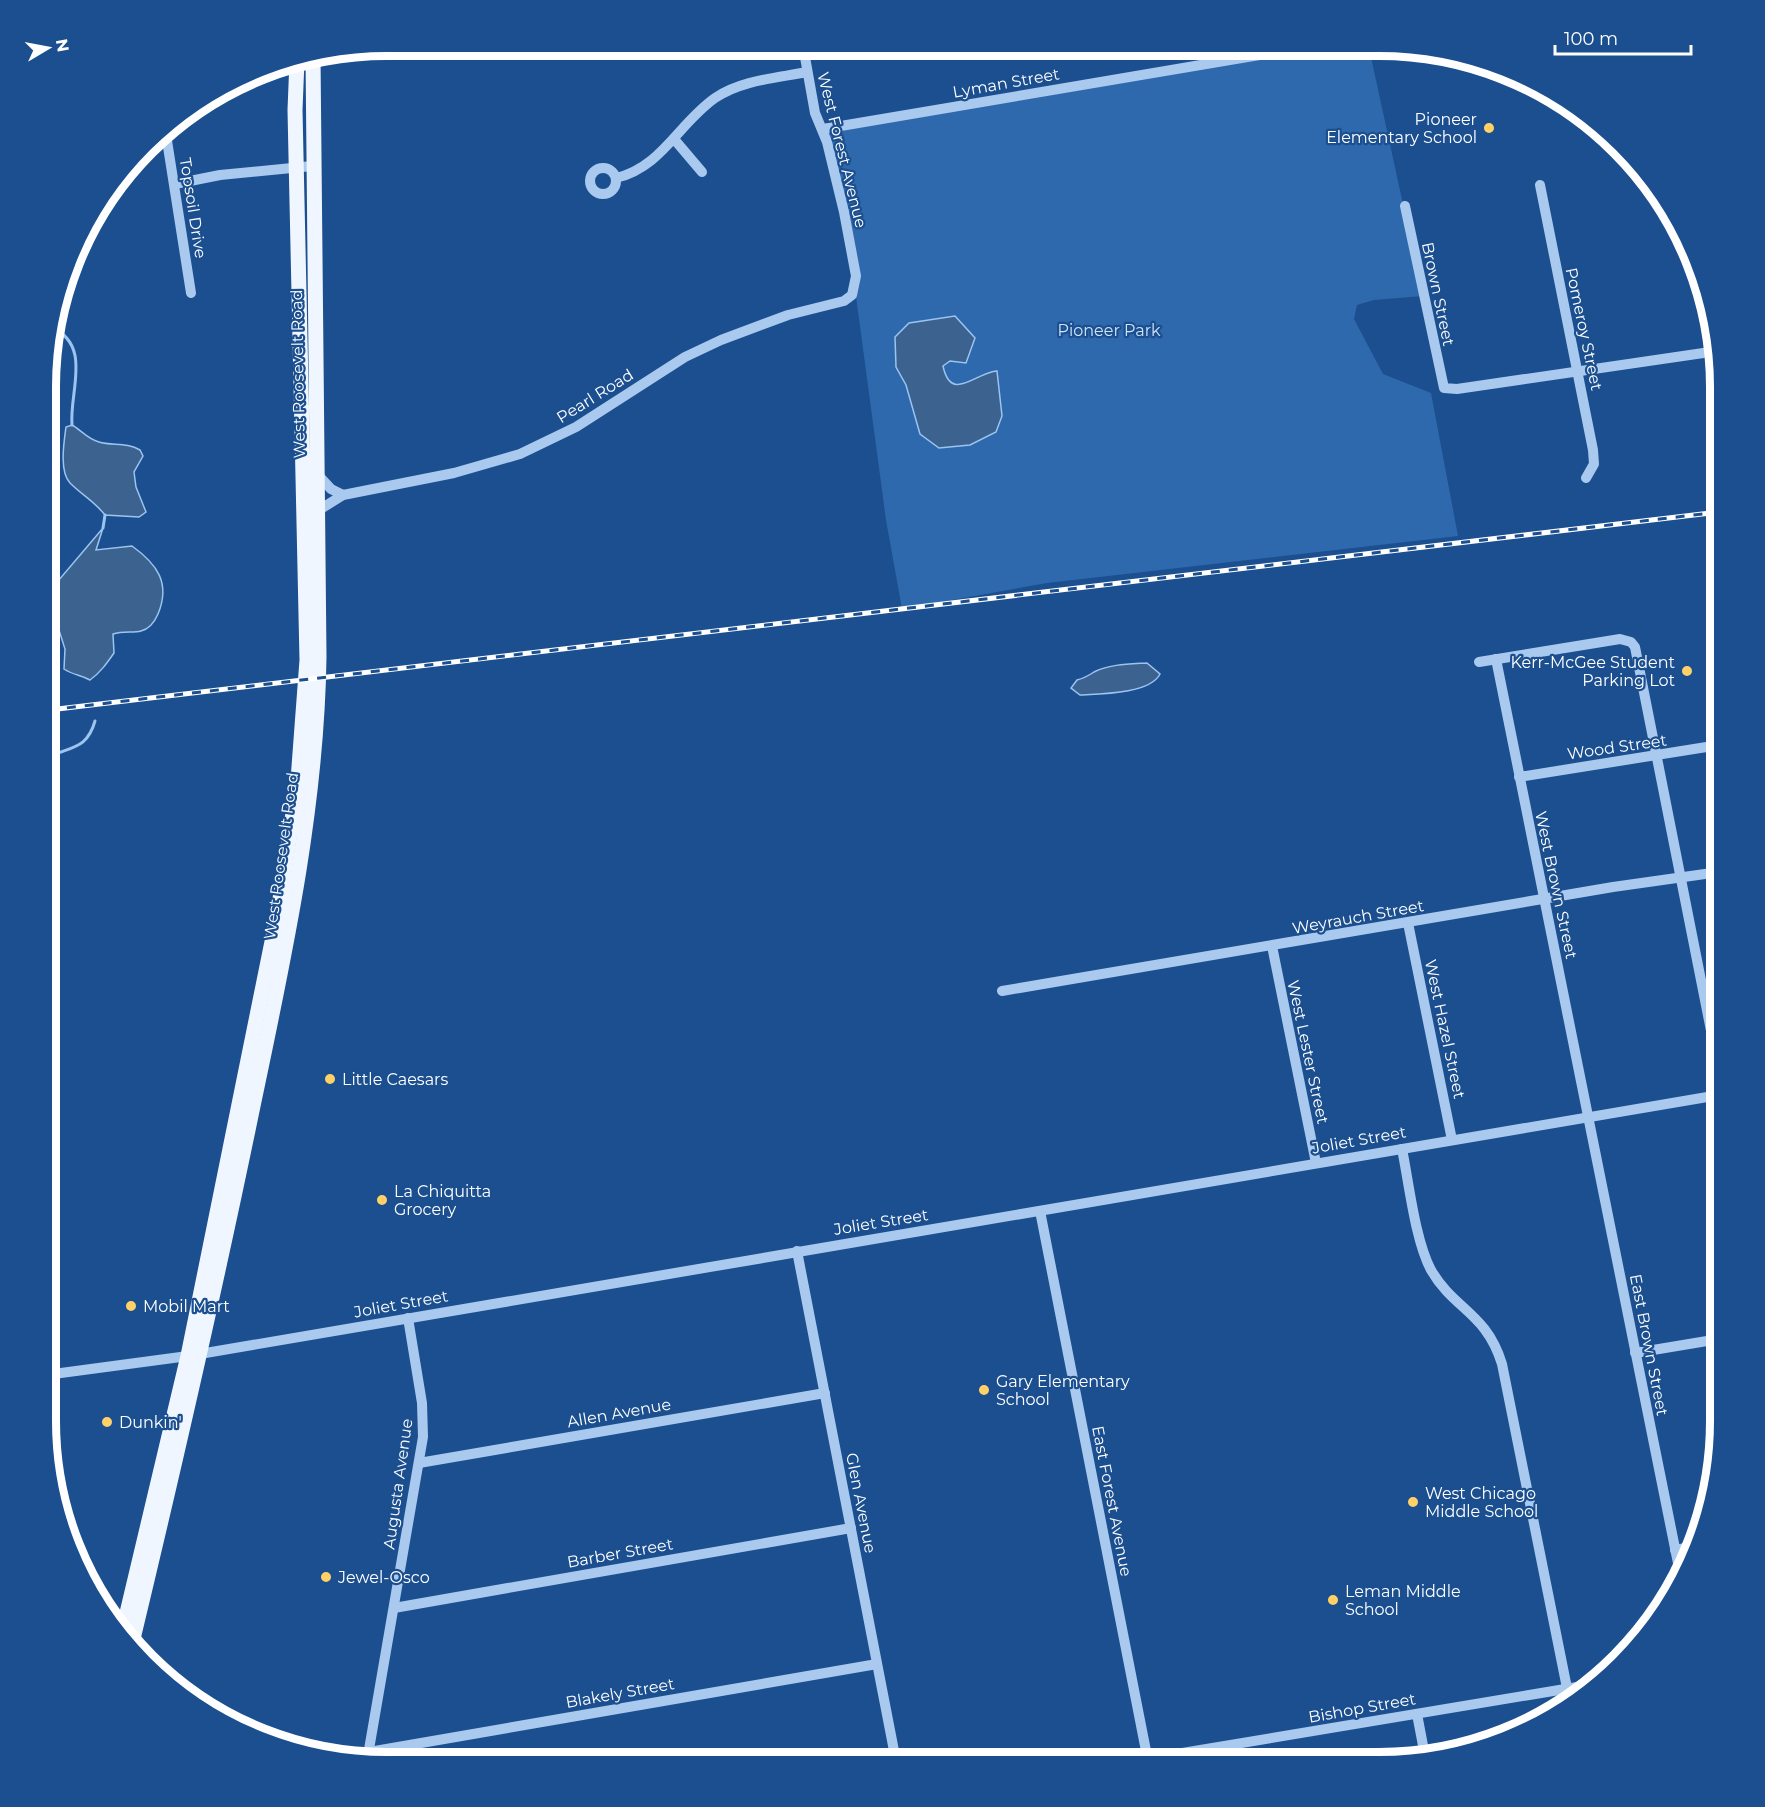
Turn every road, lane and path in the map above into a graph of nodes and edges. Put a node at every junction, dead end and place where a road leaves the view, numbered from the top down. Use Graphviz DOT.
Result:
graph roads {
  1 [pos="804,55"];
  2 [pos="1260,55"];
  3 [pos="313,64"];
  4 [pos="297,68"];
  5 [pos="807,72"];
  6 [pos="823,129"];
  7 [pos="167,139"];
  8 [pos="674,139"];
  9 [pos="312,165"];
  10 [pos="296,167"];
  11 [pos="702,171"];
  12 [pos="616,178"];
  13 [pos="175,184"];
  14 [pos="1539,185"];
  15 [pos="1405,206"];
  16 [pos="191,293"];
  17 [pos="852,295"];
  18 [pos="1708,352"];
  19 [pos="1578,371"];
  20 [pos="318,475"];
  21 [pos="1586,478"];
  22 [pos="343,495"];
  23 [pos="319,510"];
  24 [pos="1496,659"];
  25 [pos="1479,662"];
  26 [pos="1710,747"];
  27 [pos="1657,757"];
  28 [pos="1519,777"];
  29 [pos="1710,873"];
  30 [pos="1681,878"];
  31 [pos="1544,900"];
  32 [pos="1408,923"];
  33 [pos="1272,946"];
  34 [pos="1002,991"];
  35 [pos="1710,1025"];
  36 [pos="1710,1097"];
  37 [pos="1588,1117"];
  38 [pos="1452,1140"];
  39 [pos="1402,1149"];
  40 [pos="1316,1163"];
  41 [pos="1040,1211"];
  42 [pos="797,1251"];
  43 [pos="408,1318"];
  44 [pos="1710,1340"];
  45 [pos="1635,1353"];
  46 [pos="195,1354"];
  47 [pos="56,1374"];
  48 [pos="825,1393"];
  49 [pos="419,1463"];
  50 [pos="851,1528"];
  51 [pos="1683,1548"];
  52 [pos="1675,1550"];
  53 [pos="1677,1562"];
  54 [pos="394,1608"];
  55 [pos="125,1623"];
  56 [pos="134,1634"];
  57 [pos="878,1664"];
  58 [pos="1575,1687"];
  59 [pos="1567,1688"];
  60 [pos="1417,1714"];
  61 [pos="1424,1749"];
  62 [pos="369,1751"];
  63 [pos="395,1752"];
  64 [pos="894,1752"];
  65 [pos="1145,1752"];
  66 [pos="1194,1752"];
  1 -- 5 [label="street, West Forest Avenue"];
  2 -- 6 [label="street, Lyman Street"];
  3 -- 9 [label="main road, West Roosevelt Road"];
  4 -- 10 [label="main road, West Roosevelt Road"];
  5 -- 6 [label="street, West Forest Avenue"];
  5 -- 8 [label="street"];
  6 -- 17 [label="street, West Forest Avenue"];
  7 -- 13 [label="street, Topsoil Drive"];
  8 -- 11 [label="street"];
  8 -- 12 [label="street"];
  9 -- 10 [label="street"];
  9 -- 20 [label="main road, West Roosevelt Road"];
  10 -- 13 [label="street"];
  10 -- 46 [label="main road, West Roosevelt Road"];
  13 -- 16 [label="street, Topsoil Drive"];
  14 -- 19 [label="street, Pomeroy Street"];
  15 -- 19 [label="street, Brown Street"];
  17 -- 22 [label="street, Pearl Road"];
  18 -- 19 [label="street"];
  19 -- 21 [label="street, Pomeroy Street"];
  20 -- 22 [label="street"];
  20 -- 23 [label="main road, West Roosevelt Road"];
  22 -- 23 [label="street, Pearl Road"];
  23 -- 46 [label="main road, West Roosevelt Road"];
  24 -- 25 [label="street"];
  24 -- 27 [label="street"];
  24 -- 28 [label="street, West Brown Street"];
  26 -- 27 [label="street, Wood Street"];
  27 -- 28 [label="street, Wood Street"];
  27 -- 30 [label="street"];
  28 -- 31 [label="street, West Brown Street"];
  29 -- 30 [label="street, Weyrauch Street"];
  30 -- 31 [label="street, Weyrauch Street"];
  30 -- 35 [label="street"];
  31 -- 32 [label="street, Weyrauch Street"];
  31 -- 37 [label="street, West Brown Street"];
  32 -- 33 [label="street, Weyrauch Street"];
  32 -- 38 [label="street, West Hazel Street"];
  33 -- 34 [label="street, Weyrauch Street"];
  33 -- 40 [label="street, West Lester Street"];
  36 -- 37 [label="street, Joliet Street"];
  37 -- 38 [label="street, Joliet Street"];
  37 -- 45 [label="street, East Brown Street"];
  38 -- 39 [label="street, Joliet Street"];
  39 -- 40 [label="street, Joliet Street"];
  39 -- 59 [label="street"];
  40 -- 41 [label="street, Joliet Street"];
  41 -- 42 [label="street, Joliet Street"];
  41 -- 65 [label="street, East Forest Avenue"];
  42 -- 43 [label="street, Joliet Street"];
  42 -- 48 [label="street, Glen Avenue"];
  43 -- 46 [label="street, Joliet Street"];
  43 -- 49 [label="street, Augusta Avenue"];
  44 -- 45 [label="street"];
  45 -- 52 [label="street, East Brown Street"];
  46 -- 47 [label="street, Joliet Street"];
  46 -- 55 [label="main road, West Roosevelt Road"];
  46 -- 56 [label="main road, West Roosevelt Road"];
  48 -- 49 [label="street, Allen Avenue"];
  48 -- 50 [label="street, Glen Avenue"];
  49 -- 54 [label="street, Augusta Avenue"];
  50 -- 54 [label="street, Barber Street"];
  50 -- 57 [label="street, Glen Avenue"];
  51 -- 52 [label="street"];
  52 -- 53 [label="street, East Brown Street"];
  54 -- 62 [label="street, Augusta Avenue"];
  57 -- 63 [label="street, Blakely Street"];
  57 -- 64 [label="street, Glen Avenue"];
  58 -- 59 [label="street, Bishop Street"];
  59 -- 60 [label="street, Bishop Street"];
  60 -- 61 [label="street"];
  60 -- 66 [label="street, Bishop Street"];
}
